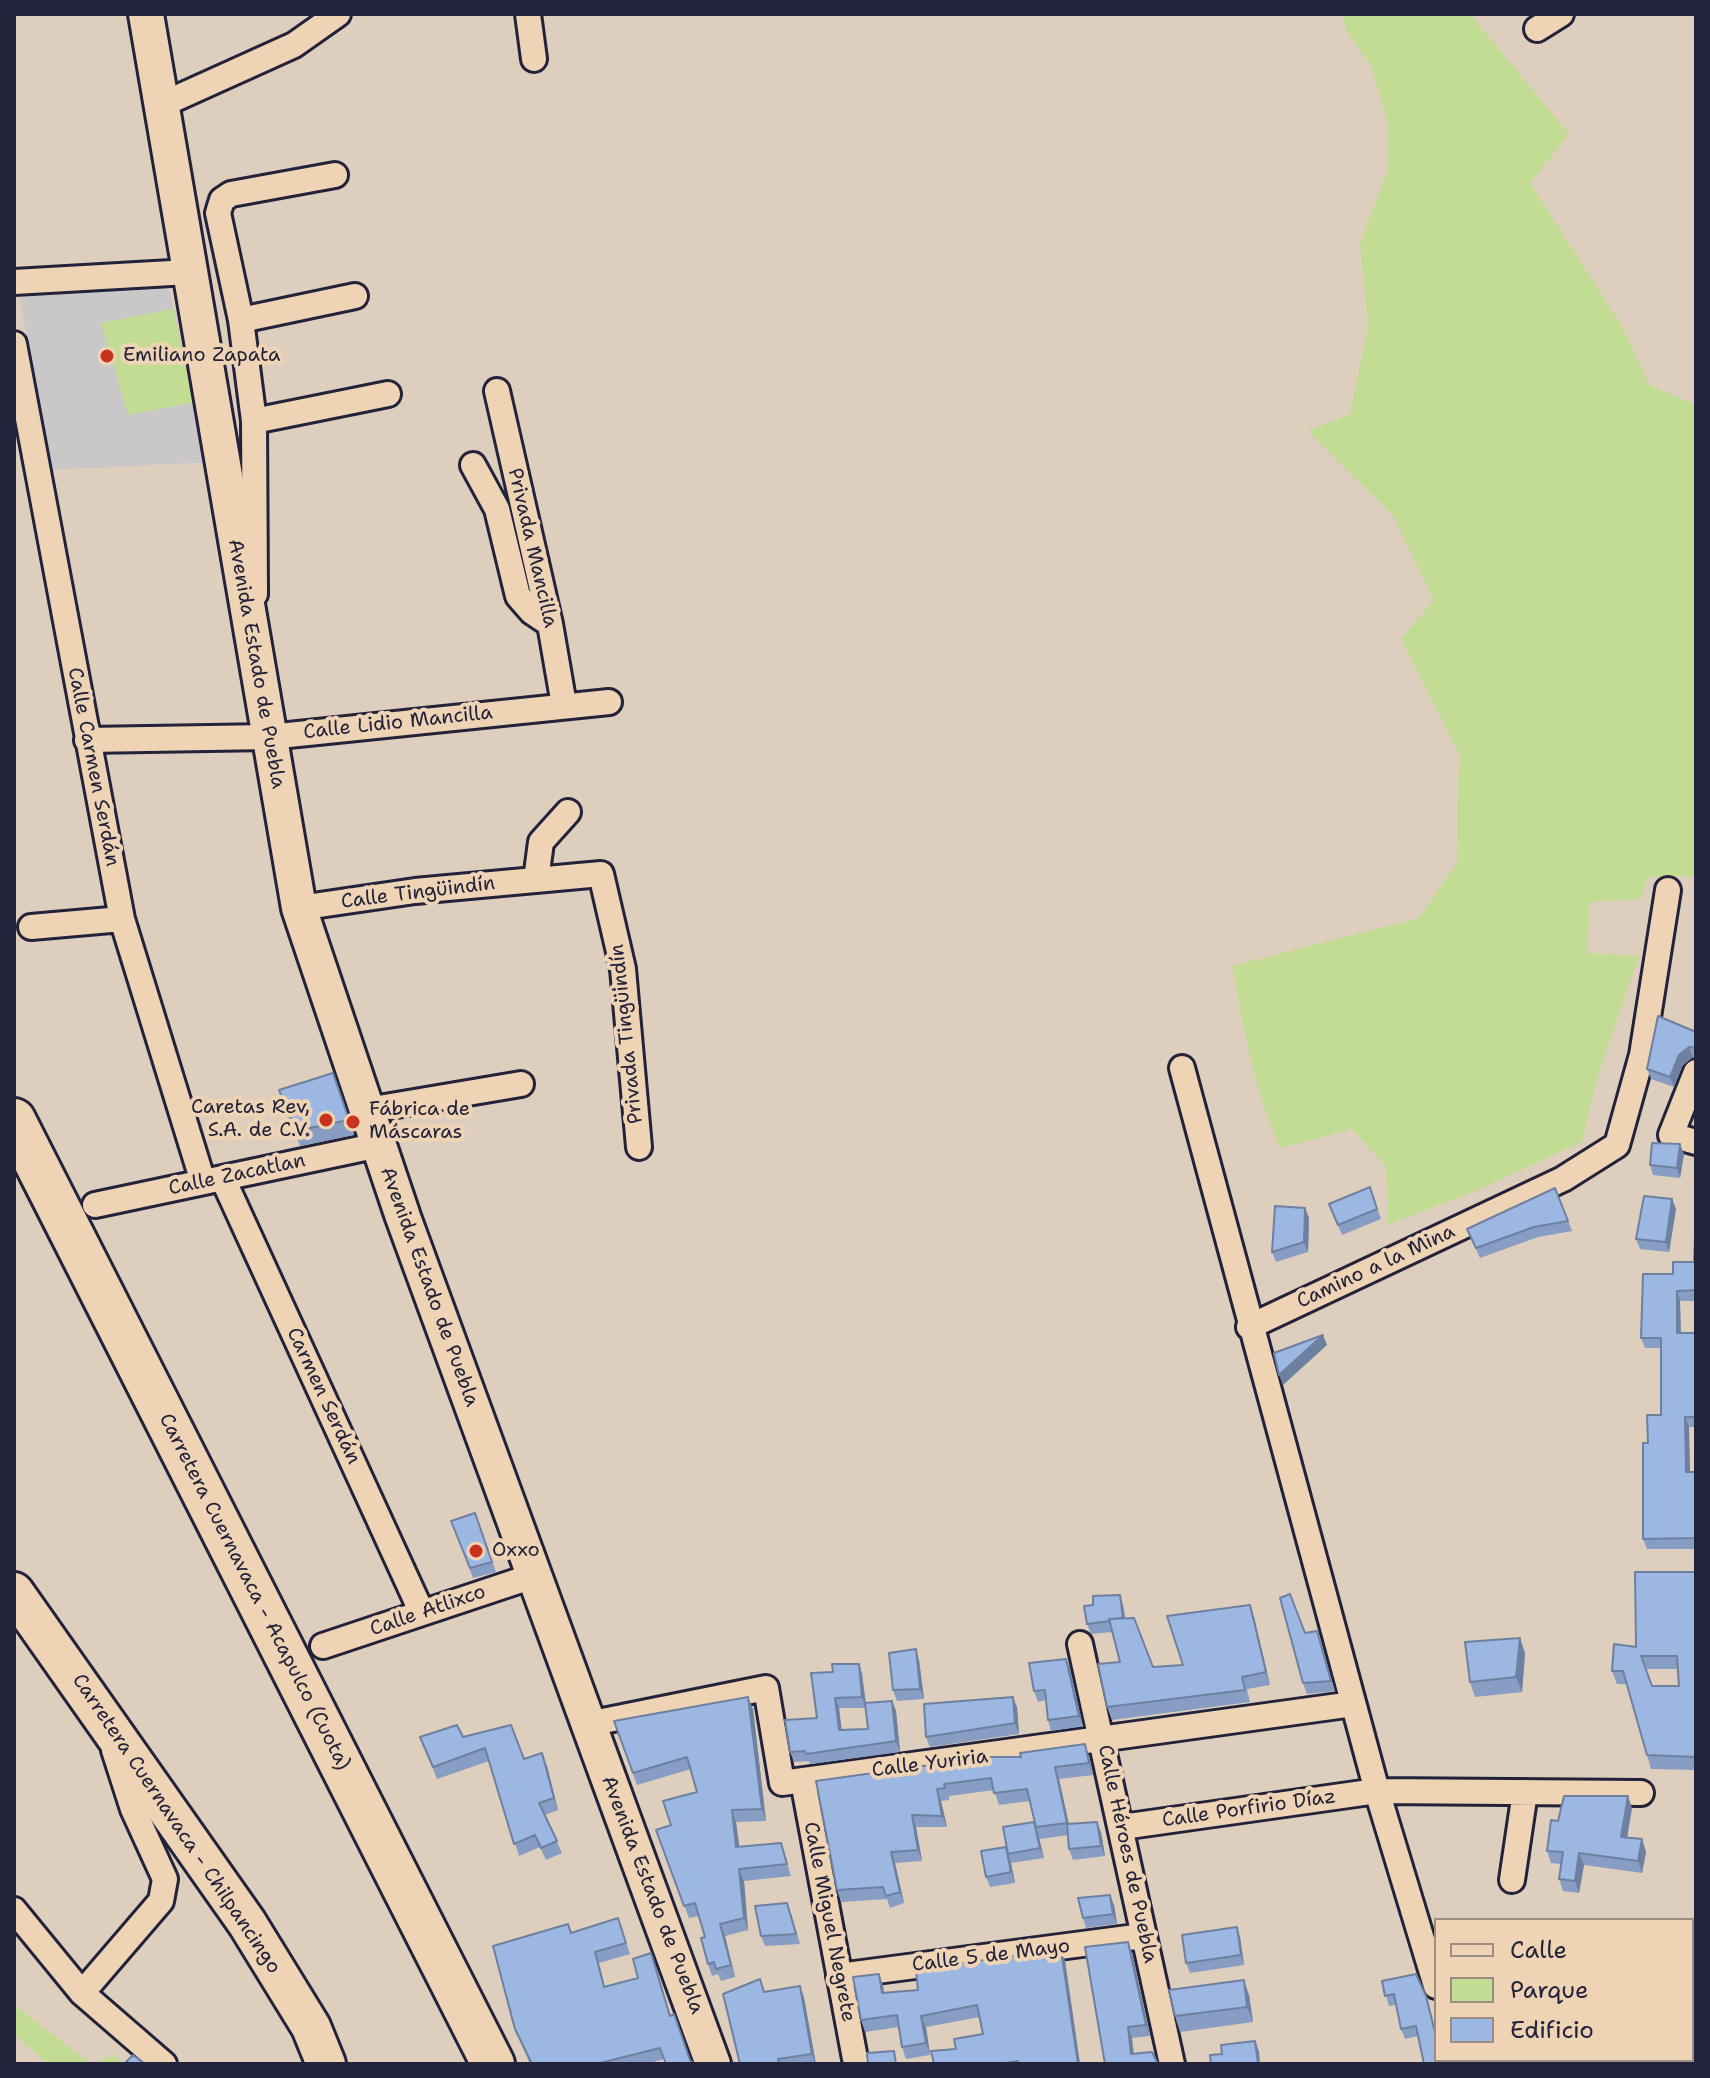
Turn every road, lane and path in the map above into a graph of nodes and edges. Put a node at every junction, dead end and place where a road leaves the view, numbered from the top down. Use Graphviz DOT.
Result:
graph roads {
  1 [pos="148,14"];
  2 [pos="338,14"];
  3 [pos="528,14"];
  4 [pos="1561,14"];
  5 [pos="1537,29"];
  6 [pos="534,59"];
  7 [pos="159,106"];
  8 [pos="335,175"];
  9 [pos="189,272"];
  10 [pos="14,282"];
  11 [pos="355,296"];
  12 [pos="241,320"];
  13 [pos="14,344"];
  14 [pos="497,391"];
  15 [pos="388,394"];
  16 [pos="254,421"];
  17 [pos="473,465"];
  18 [pos="247,620"];
  19 [pos="550,624"];
  20 [pos="609,702"];
  21 [pos="564,705"];
  22 [pos="269,737"];
  23 [pos="87,740"];
  24 [pos="568,812"];
  25 [pos="601,874"];
  26 [pos="536,880"];
  27 [pos="1668,890"];
  28 [pos="299,908"];
  29 [pos="122,919"];
  30 [pos="31,927"];
  31 [pos="1182,1068"];
  32 [pos="1696,1072"];
  33 [pos="521,1084"];
  34 [pos="367,1110"];
  35 [pos="14,1120"];
  36 [pos="1696,1142"];
  37 [pos="379,1145"];
  38 [pos="639,1147"];
  39 [pos="14,1176"];
  40 [pos="213,1180"];
  41 [pos="95,1205"];
  42 [pos="1249,1327"];
  43 [pos="533,1576"];
  44 [pos="14,1592"];
  45 [pos="422,1613"];
  46 [pos="1080,1644"];
  47 [pos="323,1646"];
  48 [pos="1353,1704"];
  49 [pos="104,1718"];
  50 [pos="588,1724"];
  51 [pos="1103,1741"];
  52 [pos="803,1781"];
  53 [pos="1377,1791"];
  54 [pos="1525,1792"];
  55 [pos="1641,1793"];
  56 [pos="1122,1827"];
  57 [pos="1512,1880"];
  58 [pos="14,1910"];
  59 [pos="1143,1936"];
  60 [pos="839,1976"];
  61 [pos="1434,1979"];
  62 [pos="82,1993"];
  63 [pos="164,2064"];
  64 [pos="326,2064"];
  65 [pos="466,2064"];
  66 [pos="493,2064"];
  67 [pos="713,2064"];
  68 [pos="856,2064"];
  69 [pos="1172,2064"];
  1 -- 7 [label="street, Avenida Estado de Puebla"];
  2 -- 7 [label="street"];
  3 -- 6 [label="street"];
  4 -- 5 [label="street"];
  7 -- 9 [label="street, Avenida Estado de Puebla"];
  8 -- 12 [label="street"];
  9 -- 10 [label="street"];
  9 -- 18 [label="street, Avenida Estado de Puebla"];
  11 -- 12 [label="street"];
  12 -- 16 [label="street"];
  13 -- 23 [label="street, Calle Carmen Serdán"];
  14 -- 19 [label="street, Privada Mancilla"];
  15 -- 16 [label="street"];
  16 -- 18 [label="street"];
  17 -- 19 [label="street"];
  18 -- 22 [label="street, Avenida Estado de Puebla"];
  19 -- 21 [label="street, Privada Mancilla"];
  20 -- 21 [label="street, Calle Lidio Mancilla"];
  21 -- 22 [label="street, Calle Lidio Mancilla"];
  22 -- 23 [label="street, Calle Lidio Mancilla"];
  22 -- 28 [label="street, Avenida Estado de Puebla"];
  23 -- 29 [label="street, Calle Carmen Serdán"];
  24 -- 26 [label="street"];
  25 -- 26 [label="street, Calle Tingüindín"];
  25 -- 38 [label="street, Privada Tingüindín"];
  26 -- 28 [label="street, Calle Tingüindín"];
  27 -- 42 [label="street, Camino a la Mina"];
  28 -- 34 [label="street, Avenida Estado de Puebla"];
  29 -- 30 [label="street"];
  29 -- 40 [label="street, Calle Carmen Serdán"];
  31 -- 42 [label="street"];
  32 -- 36 [label="street"];
  33 -- 34 [label="street"];
  34 -- 37 [label="street, Avenida Estado de Puebla"];
  35 -- 66 [label="highway, Carretera Cuernavaca - Acapulco (Cuota)"];
  37 -- 40 [label="street, Calle Zacatlan"];
  37 -- 43 [label="street, Avenida Estado de Puebla"];
  39 -- 65 [label="highway, Carretera Cuernavaca - Acapulco (Cuota)"];
  40 -- 41 [label="street, Calle Zacatlan"];
  40 -- 45 [label="street, Carmen Serdán"];
  42 -- 48 [label="street"];
  43 -- 45 [label="street, Calle Atlixco"];
  43 -- 50 [label="street, Avenida Estado de Puebla"];
  44 -- 49 [label="main road, Carretera Cuernavaca - Chilpancingo"];
  45 -- 47 [label="street, Calle Atlixco"];
  46 -- 51 [label="street, Calle Héroes de Puebla"];
  48 -- 51 [label="street, Calle Yuriria"];
  48 -- 53 [label="street"];
  49 -- 62 [label="street"];
  49 -- 64 [label="main road, Carretera Cuernavaca - Chilpancingo"];
  50 -- 52 [label="street"];
  50 -- 67 [label="street, Avenida Estado de Puebla"];
  51 -- 52 [label="street, Calle Yuriria"];
  51 -- 56 [label="street, Calle Héroes de Puebla"];
  52 -- 60 [label="street, Calle Miguel Negrete"];
  53 -- 54 [label="street, Calle Porfirio Díaz"];
  53 -- 56 [label="street, Calle Porfirio Díaz"];
  53 -- 61 [label="street"];
  54 -- 55 [label="street, Calle Porfirio Díaz"];
  54 -- 57 [label="street"];
  56 -- 59 [label="street, Calle Héroes de Puebla"];
  58 -- 62 [label="street"];
  59 -- 60 [label="street, Calle 5 de Mayo"];
  59 -- 69 [label="street, Calle Héroes de Puebla"];
  60 -- 68 [label="street, Calle Miguel Negrete"];
  62 -- 63 [label="street"];
}
